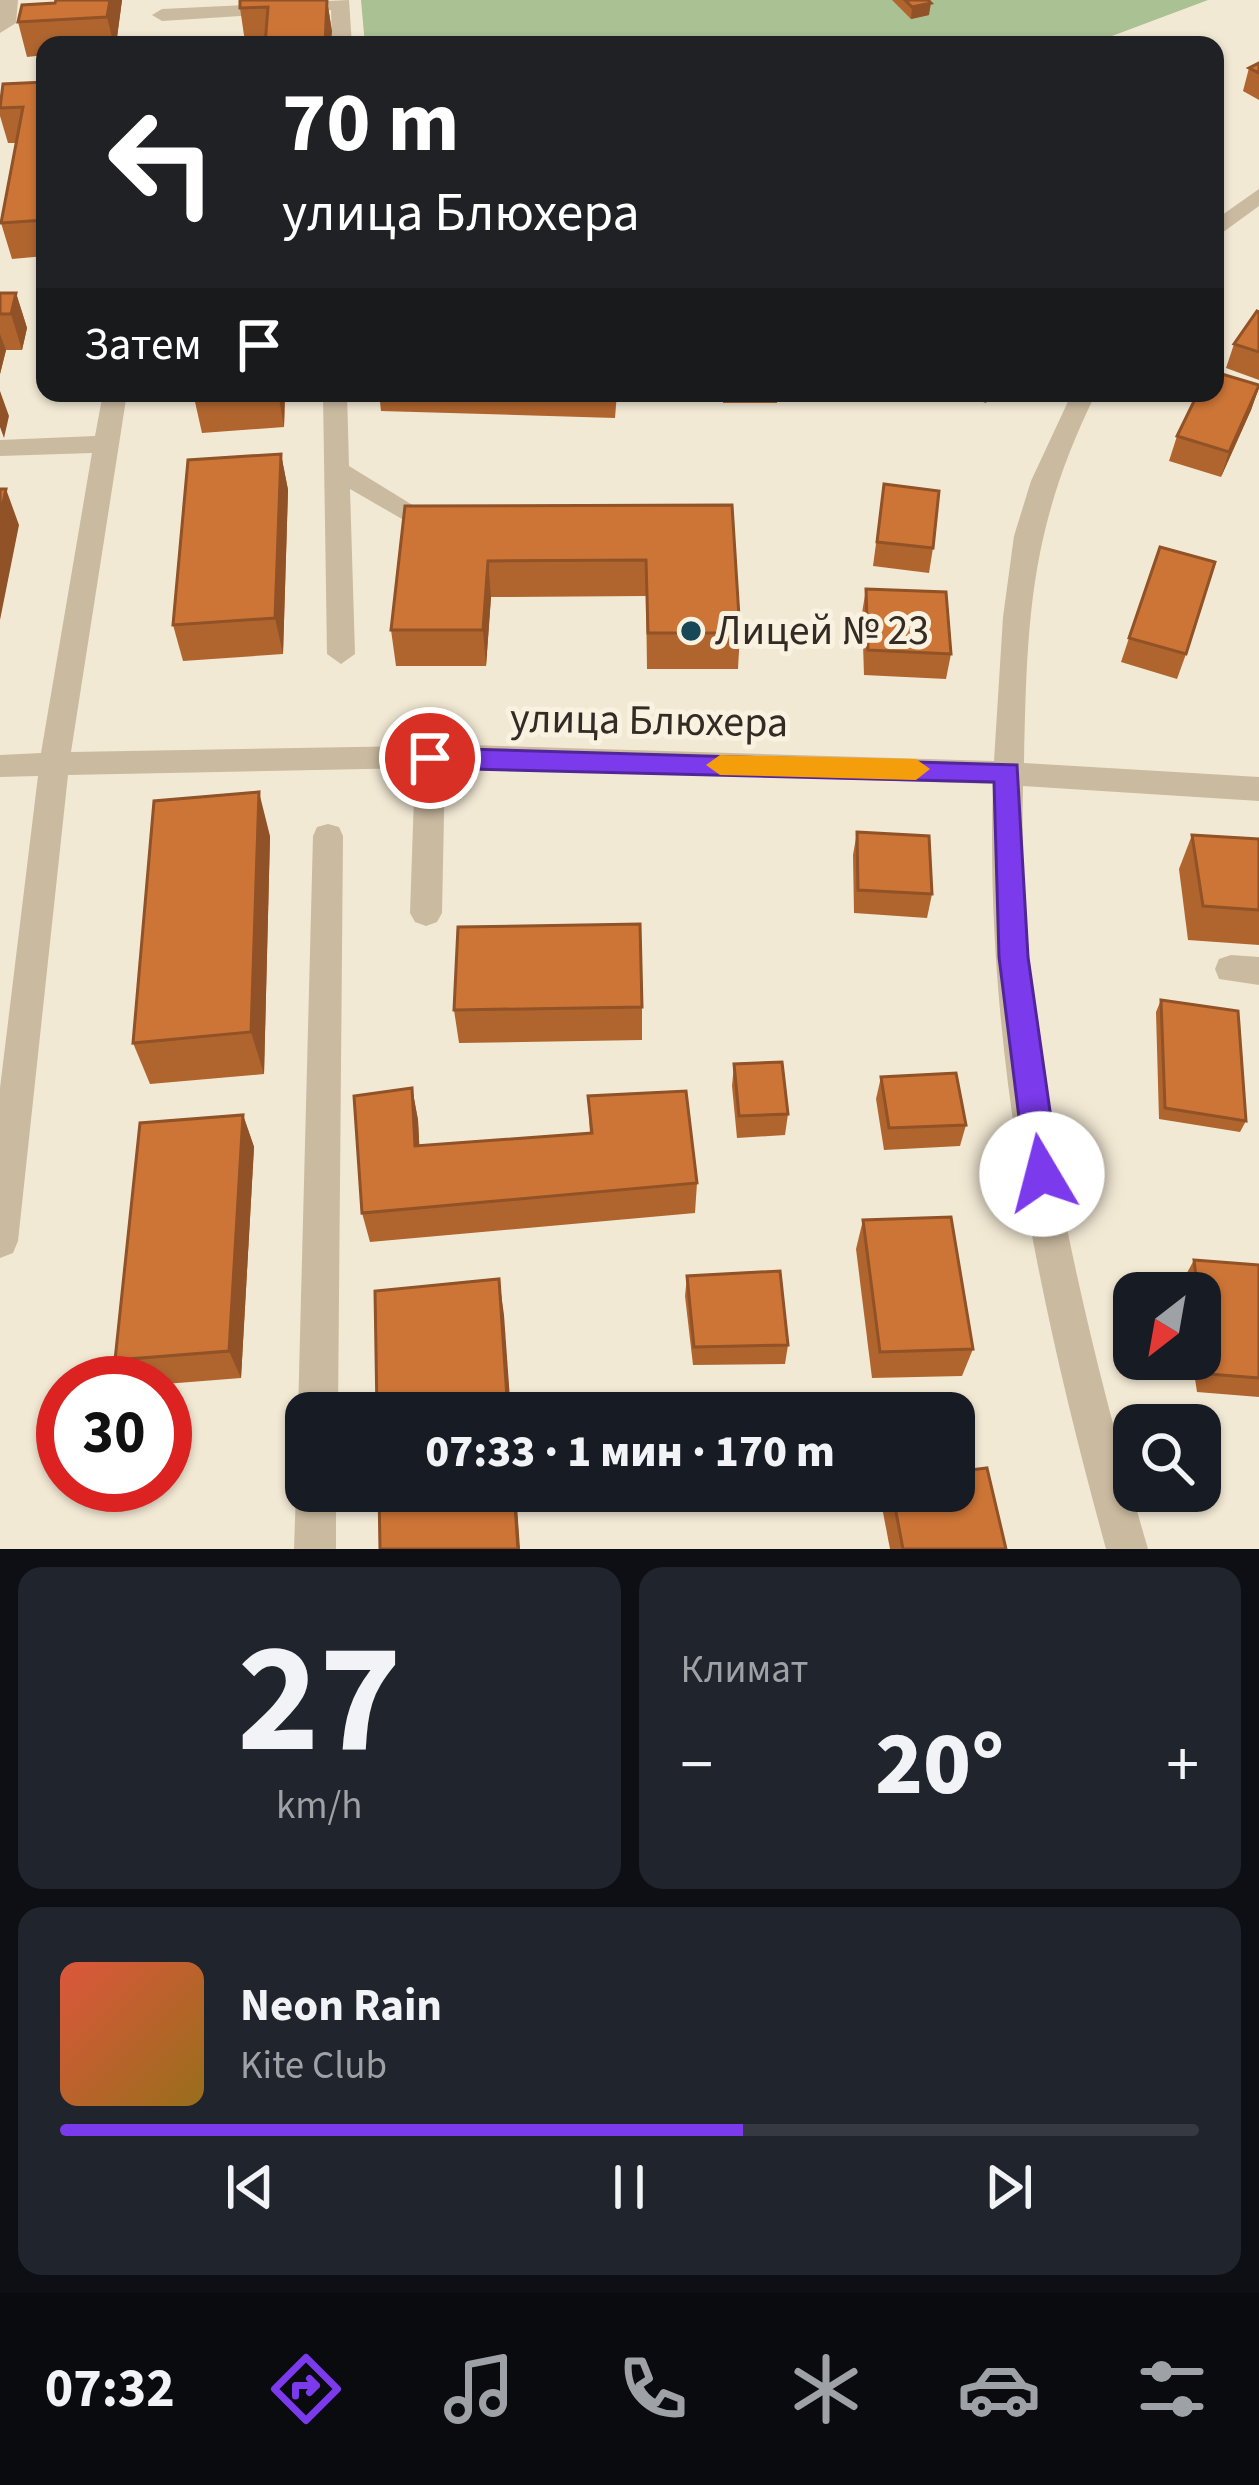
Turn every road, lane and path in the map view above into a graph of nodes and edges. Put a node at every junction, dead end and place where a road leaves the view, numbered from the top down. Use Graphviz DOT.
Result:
graph roads {
  1 [pos="9,0"];
  2 [pos="340,2"];
  3 [pos="162,15"];
  4 [pos="0,27"];
  5 [pos="342,36"];
  6 [pos="1259,195"];
  7 [pos="1224,224"];
  8 [pos="115,402"];
  9 [pos="334,402"];
  10 [pos="1079,402"];
  11 [pos="108,444"];
  12 [pos="0,448"];
  13 [pos="337,470"];
  14 [pos="437,528"];
  15 [pos="340,654"];
  16 [pos="430,758"];
  17 [pos="54,764"];
  18 [pos="0,766"];
  19 [pos="1007,772"];
  20 [pos="1259,789"];
  21 [pos="328,836"];
  22 [pos="426,913"];
  23 [pos="3,1202"];
  24 [pos="0,1241"];
  25 [pos="318,1392"];
  26 [pos="316,1512"];
  27 [pos="316,1549"];
  28 [pos="1126,1549"];
  1 -- 4 [label="street"];
  2 -- 3 [label="street"];
  2 -- 5 [label="street"];
  6 -- 7 [label="street"];
  8 -- 11 [label="street"];
  9 -- 13 [label="street"];
  10 -- 19 [label="street"];
  11 -- 12 [label="street"];
  11 -- 17 [label="street"];
  13 -- 14 [label="street"];
  13 -- 15 [label="street"];
  16 -- 17 [label="street, улица Блюхера"];
  16 -- 19 [label="street, улица Блюхера"];
  16 -- 22 [label="street"];
  17 -- 18 [label="street, улица Блюхера"];
  17 -- 23 [label="street"];
  19 -- 20 [label="street, улица Блюхера"];
  19 -- 28 [label="street"];
  21 -- 25 [label="street"];
  23 -- 24 [label="street"];
  26 -- 27 [label="street"];
}
